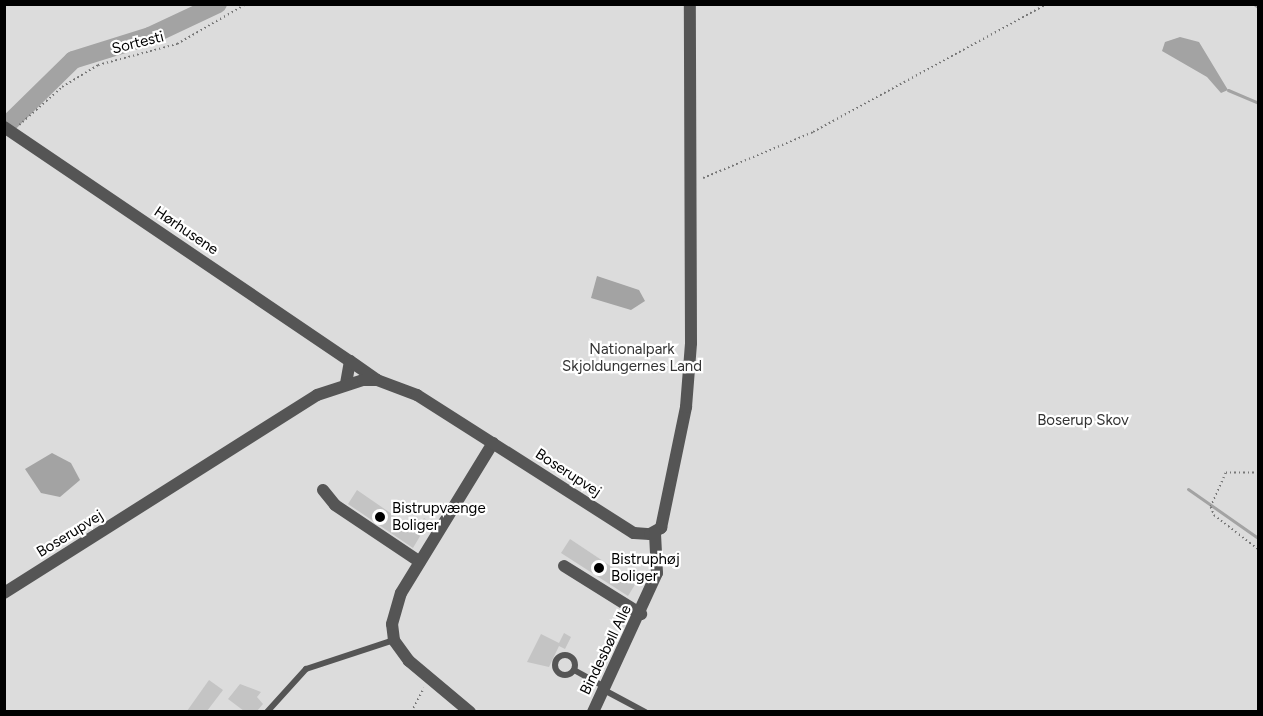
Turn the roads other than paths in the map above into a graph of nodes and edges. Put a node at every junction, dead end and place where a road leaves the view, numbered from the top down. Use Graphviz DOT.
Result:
graph roads {
  1 [pos="690,4"];
  2 [pos="8,129"];
  3 [pos="350,362"];
  4 [pos="377,380"];
  5 [pos="346,383"];
  6 [pos="493,443"];
  7 [pos="323,490"];
  8 [pos="655,533"];
  9 [pos="420,562"];
  10 [pos="564,566"];
  11 [pos="4,593"];
  12 [pos="641,614"];
  13 [pos="394,640"];
  14 [pos="574,670"];
  15 [pos="605,689"];
  16 [pos="267,711"];
  17 [pos="470,711"];
  18 [pos="592,711"];
  19 [pos="645,711"];
  1 -- 8 [label="street"];
  2 -- 3 [label="street, Hørhusene"];
  3 -- 4 [label="street, Hørhusene"];
  3 -- 5 [label="street"];
  4 -- 5 [label="street, Boserupvej"];
  4 -- 6 [label="street, Boserupvej"];
  5 -- 11 [label="street, Boserupvej"];
  6 -- 8 [label="street, Boserupvej"];
  6 -- 9 [label="street"];
  7 -- 9 [label="street"];
  8 -- 12 [label="street, Bindesbøll Alle"];
  9 -- 13 [label="street"];
  10 -- 12 [label="street"];
  12 -- 15 [label="street, Bindesbøll Alle"];
  13 -- 16 [label="lane"];
  13 -- 17 [label="street"];
  14 -- 15 [label="lane"];
  15 -- 18 [label="street, Bindesbøll Alle"];
  15 -- 19 [label="lane"];
}
